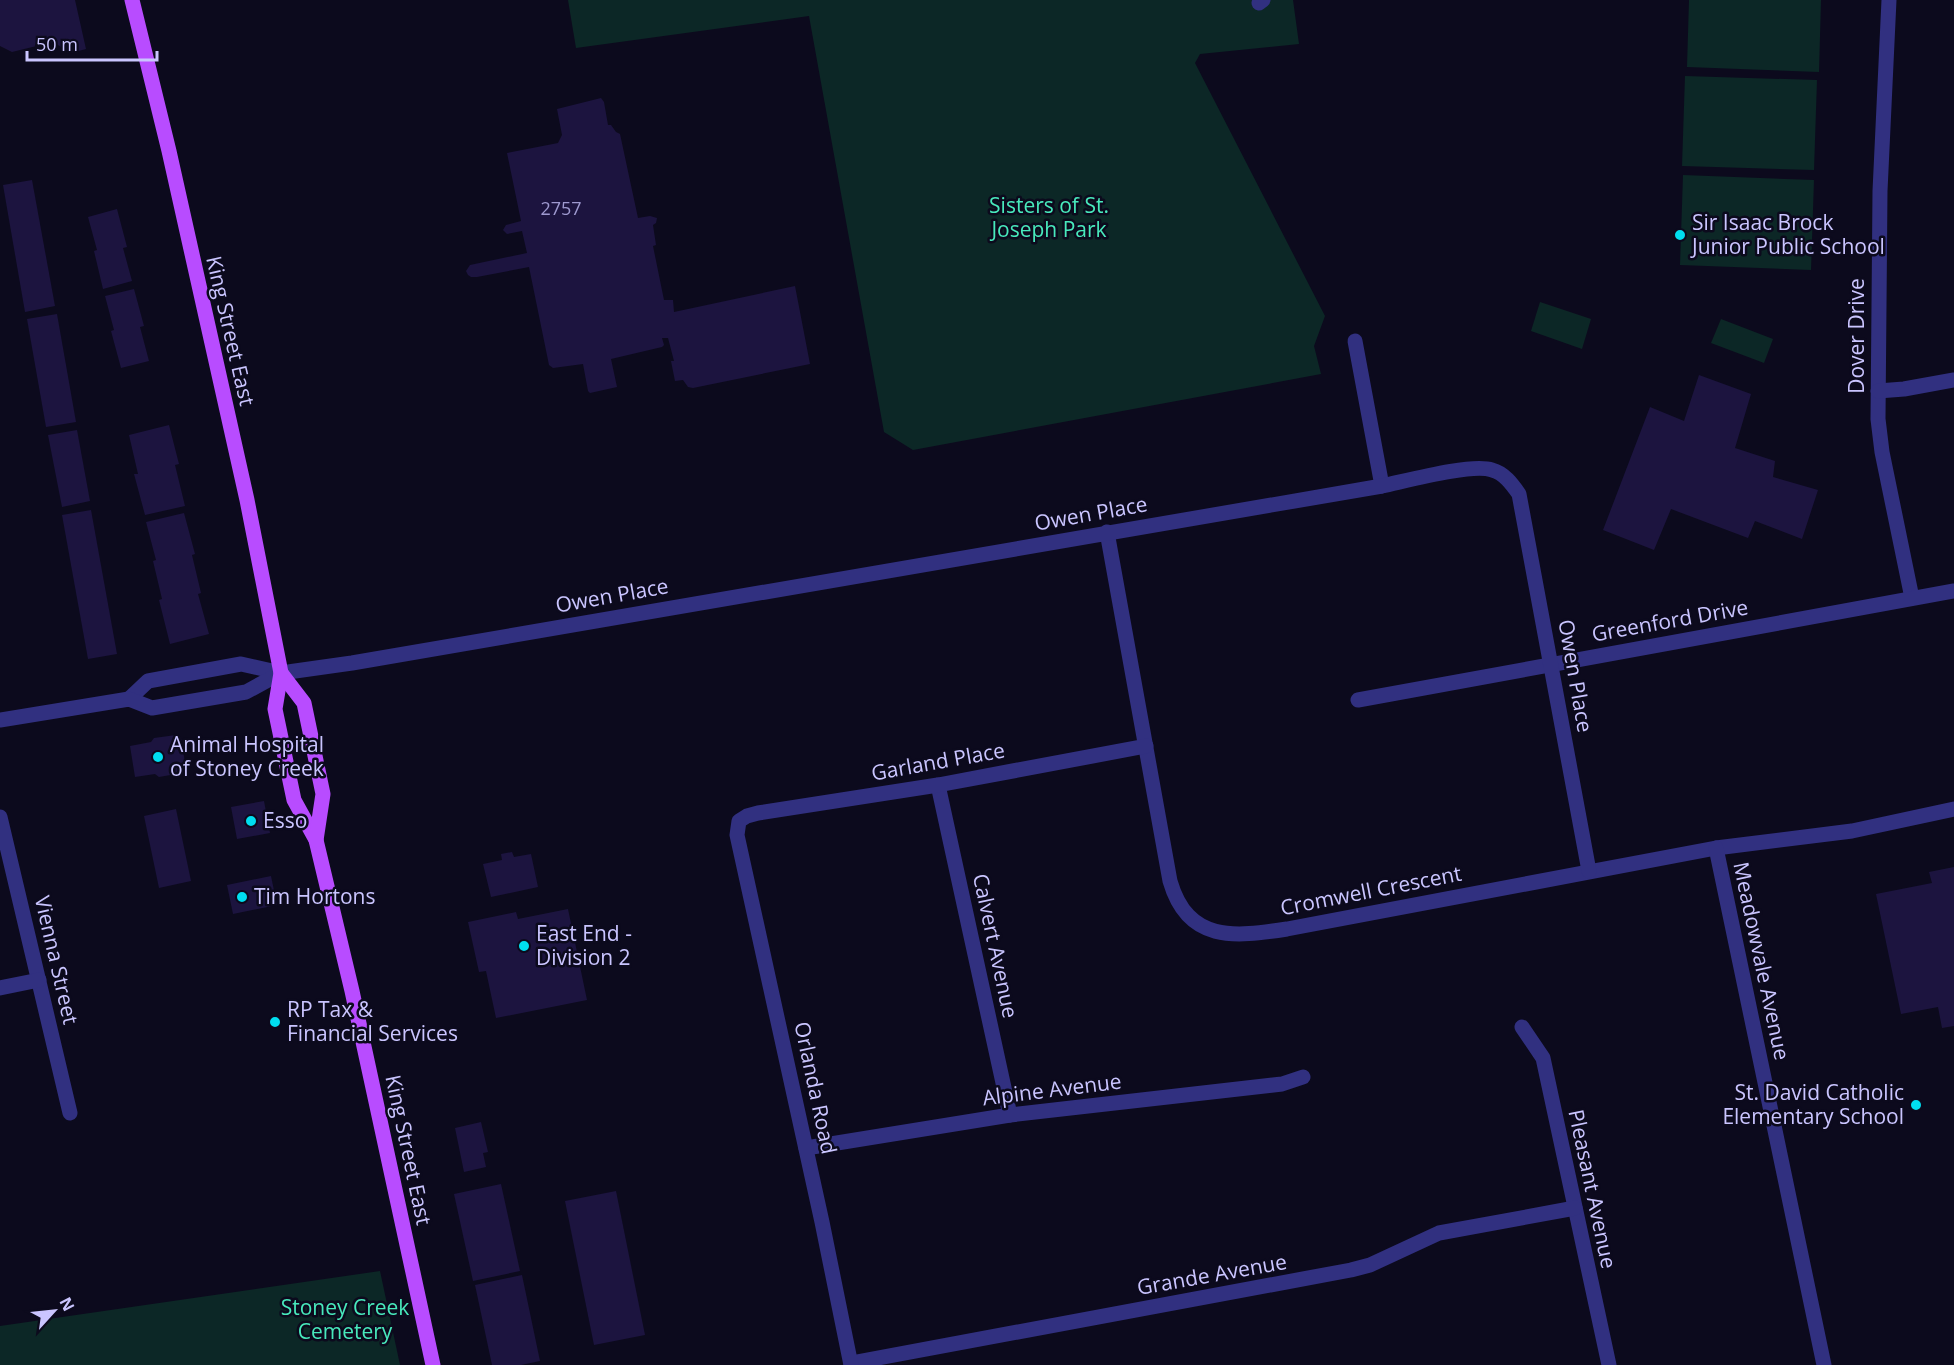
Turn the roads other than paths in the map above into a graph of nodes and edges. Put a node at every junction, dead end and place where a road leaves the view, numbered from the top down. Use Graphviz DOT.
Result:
graph roads {
  1 [pos="132,0"];
  2 [pos="1889,0"];
  3 [pos="1355,341"];
  4 [pos="1954,380"];
  5 [pos="1878,391"];
  6 [pos="1382,486"];
  7 [pos="1107,532"];
  8 [pos="1954,591"];
  9 [pos="1912,598"];
  10 [pos="1552,664"];
  11 [pos="281,673"];
  12 [pos="129,699"];
  13 [pos="1358,700"];
  14 [pos="0,720"];
  15 [pos="1146,746"];
  16 [pos="938,785"];
  17 [pos="1954,809"];
  18 [pos="0,817"];
  19 [pos="739,821"];
  20 [pos="316,840"];
  21 [pos="1716,848"];
  22 [pos="1589,871"];
  23 [pos="39,980"];
  24 [pos="0,988"];
  25 [pos="1522,1027"];
  26 [pos="1303,1077"];
  27 [pos="70,1113"];
  28 [pos="1010,1115"];
  29 [pos="806,1148"];
  30 [pos="1575,1208"];
  31 [pos="851,1364"];
  32 [pos="433,1365"];
  33 [pos="1609,1365"];
  34 [pos="1824,1365"];
  1 -- 11 [label="main road, King Street East"];
  2 -- 5 [label="street, Dover Drive"];
  3 -- 6 [label="street"];
  4 -- 5 [label="street"];
  5 -- 9 [label="street, Dover Drive"];
  6 -- 7 [label="street, Owen Place"];
  6 -- 10 [label="street, Owen Place"];
  7 -- 11 [label="street, Owen Place"];
  7 -- 15 [label="street, Cromwell Crescent"];
  8 -- 9 [label="street, Greenford Drive"];
  9 -- 10 [label="street, Greenford Drive"];
  10 -- 13 [label="street, Greenford Drive"];
  10 -- 22 [label="street, Owen Place"];
  11 -- 12 [label="street"];
  11 -- 12 [label="street"];
  11 -- 20 [label="main road, King Street East"];
  11 -- 20 [label="main road, King Street East"];
  12 -- 14 [label="street"];
  15 -- 16 [label="street, Garland Place"];
  15 -- 22 [label="street, Cromwell Crescent"];
  16 -- 19 [label="street, Garland Place"];
  16 -- 28 [label="street, Calvert Avenue"];
  17 -- 21 [label="street, Cromwell Crescent"];
  18 -- 23 [label="street, Vienna Street"];
  19 -- 29 [label="street, Orlanda Road"];
  20 -- 32 [label="main road, King Street East"];
  21 -- 22 [label="street, Cromwell Crescent"];
  21 -- 34 [label="street, Meadowvale Avenue"];
  23 -- 24 [label="street"];
  23 -- 27 [label="street, Vienna Street"];
  25 -- 30 [label="street, Pleasant Avenue"];
  26 -- 28 [label="street, Alpine Avenue"];
  28 -- 29 [label="street, Alpine Avenue"];
  29 -- 31 [label="street, Orlanda Road"];
  30 -- 31 [label="street, Grande Avenue"];
  30 -- 33 [label="street, Pleasant Avenue"];
}
